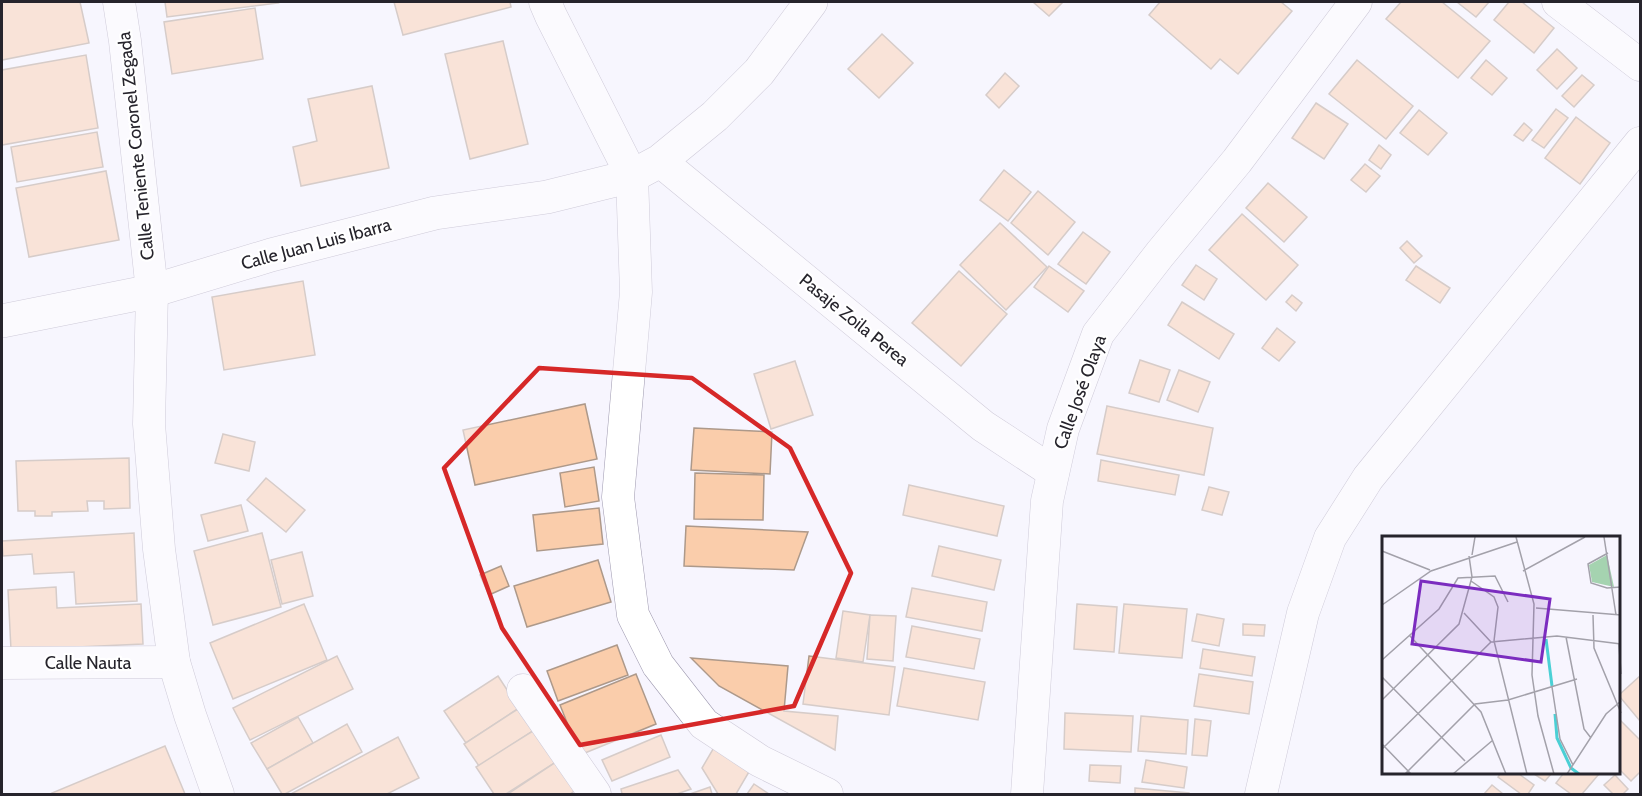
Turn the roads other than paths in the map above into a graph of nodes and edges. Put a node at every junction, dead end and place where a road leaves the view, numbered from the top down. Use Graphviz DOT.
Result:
graph roads {
  1 [pos="119,2"];
  2 [pos="545,2"];
  3 [pos="811,2"];
  4 [pos="1356,2"];
  5 [pos="1558,2"];
  6 [pos="1641,65"];
  7 [pos="1641,143"];
  8 [pos="646,168"];
  9 [pos="152,291"];
  10 [pos="2,321"];
  11 [pos="1053,472"];
  12 [pos="174,662"];
  13 [pos="2,663"];
  14 [pos="523,690"];
  15 [pos="218,795"];
  16 [pos="595,795"];
  17 [pos="827,795"];
  18 [pos="1027,795"];
  19 [pos="1261,795"];
  1 -- 9 [label="street, Calle Teniente Coronel Zegada"];
  2 -- 8 [label="street"];
  3 -- 8 [label="street"];
  4 -- 11 [label="street, Calle José Olaya"];
  5 -- 6 [label="street"];
  7 -- 19 [label="street"];
  8 -- 9 [label="street, Calle Juan Luis Ibarra"];
  8 -- 11 [label="street, Pasaje Zoila Perea"];
  8 -- 17 [label="street"];
  9 -- 10 [label="street, Calle Juan Luis Ibarra"];
  9 -- 12 [label="street, Calle Teniente Coronel Zegada"];
  11 -- 18 [label="street, Calle José Olaya"];
  12 -- 13 [label="street, Calle Nauta"];
  12 -- 15 [label="street, Calle Teniente Coronel Zegada"];
  14 -- 16 [label="street"];
}
